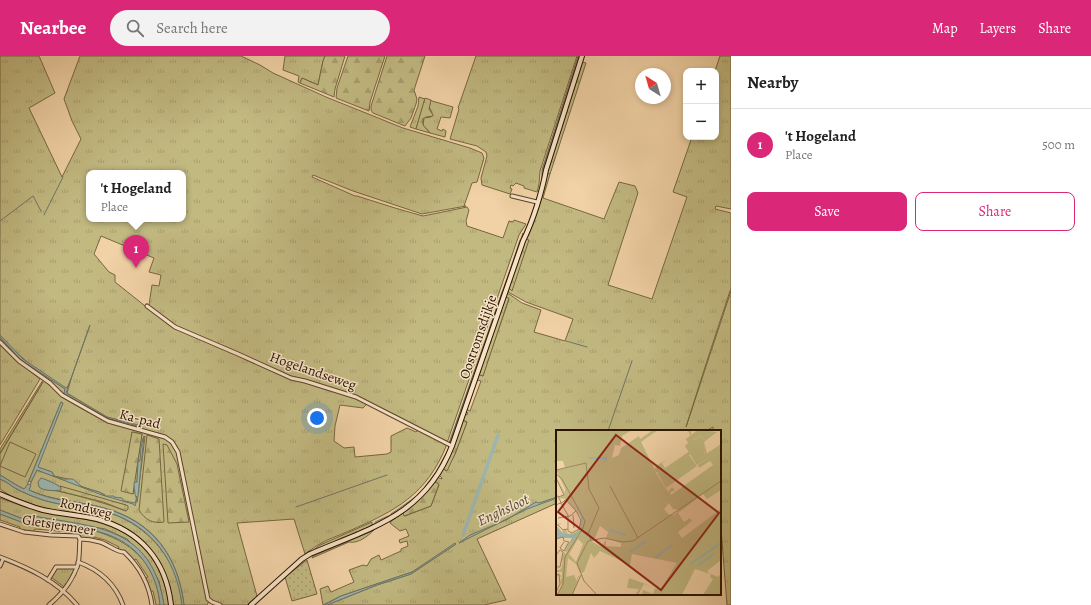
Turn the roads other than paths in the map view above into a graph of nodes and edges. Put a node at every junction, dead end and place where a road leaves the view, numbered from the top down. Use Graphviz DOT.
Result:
graph roads {
  1 [pos="582,56"];
  2 [pos="512,196"];
  3 [pos="537,202"];
  4 [pos="147,306"];
  5 [pos="0,342"];
  6 [pos="452,446"];
  7 [pos="0,494"];
  8 [pos="0,524"];
  9 [pos="80,539"];
  10 [pos="2,558"];
  11 [pos="78,562"];
  12 [pos="0,566"];
  13 [pos="77,567"];
  14 [pos="48,580"];
  15 [pos="63,591"];
  16 [pos="49,605"];
  17 [pos="77,605"];
  18 [pos="123,605"];
  19 [pos="152,605"];
  20 [pos="171,605"];
  21 [pos="220,605"];
  22 [pos="252,605"];
  1 -- 3 [label="street, Oostromsdijkje"];
  2 -- 3 [label="street"];
  3 -- 6 [label="street, Oostromsdijkje"];
  4 -- 6 [label="street, Hogelandseweg"];
  5 -- 21 [label="street, Ka-pad"];
  6 -- 22 [label="street, Oostromsdijkje"];
  7 -- 20 [label="street, Rondweg"];
  8 -- 9 [label="street, Gletsjermeer"];
  9 -- 11 [label="street"];
  9 -- 19 [label="street, Gletsjermeer"];
  10 -- 12 [label="street"];
  10 -- 14 [label="street"];
  11 -- 13 [label="street"];
  11 -- 18 [label="street"];
  13 -- 14 [label="street"];
  13 -- 15 [label="street"];
  14 -- 15 [label="street"];
  15 -- 16 [label="street"];
  15 -- 17 [label="street"];
}
